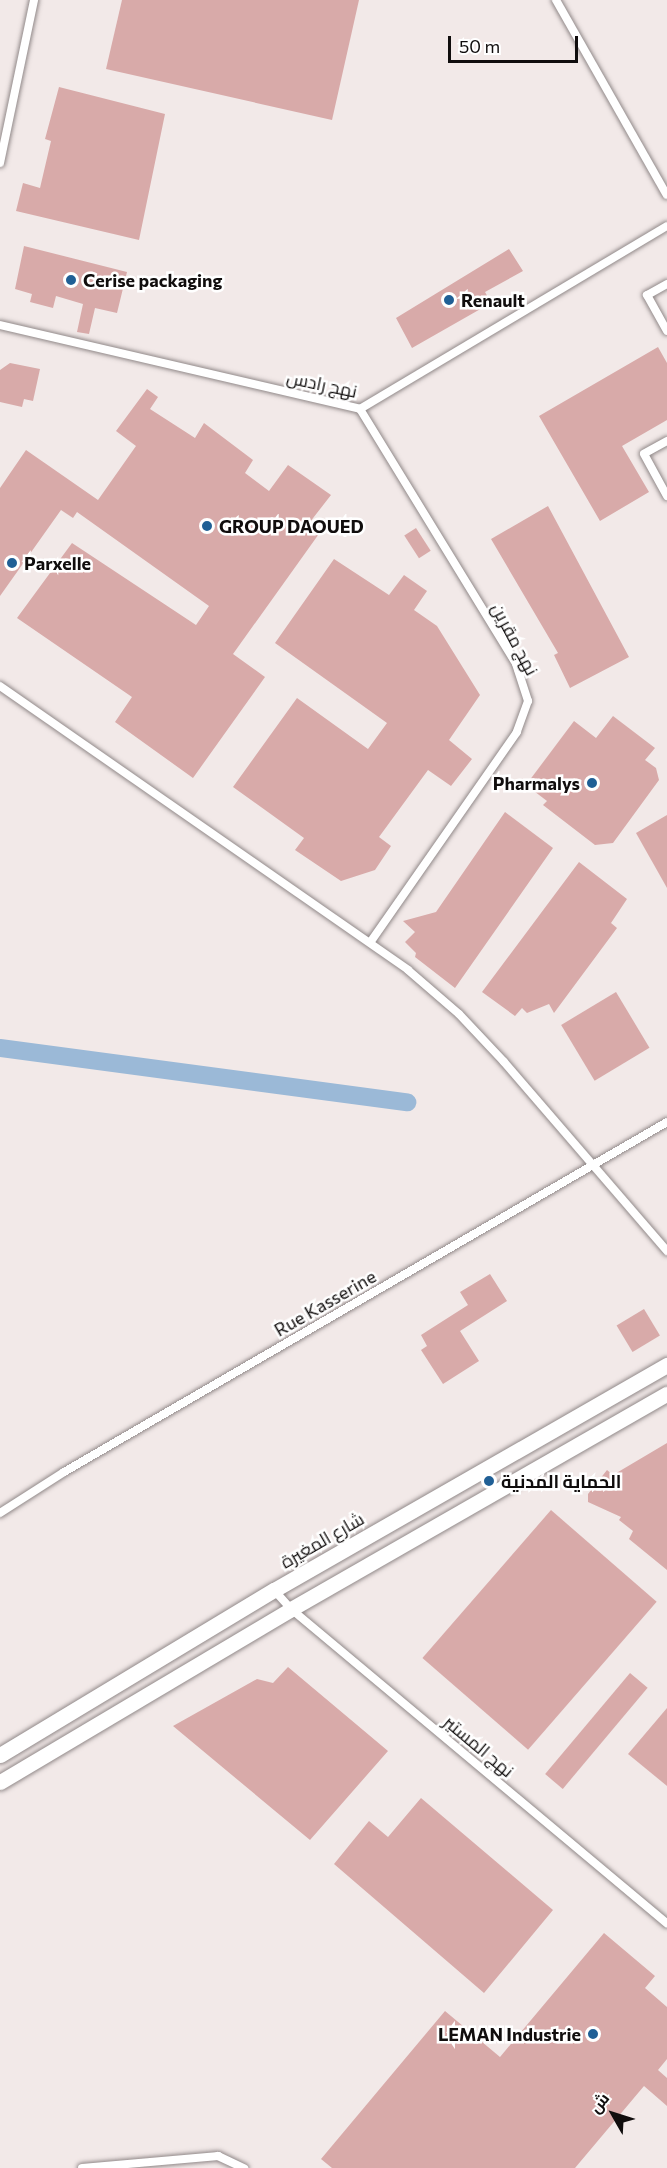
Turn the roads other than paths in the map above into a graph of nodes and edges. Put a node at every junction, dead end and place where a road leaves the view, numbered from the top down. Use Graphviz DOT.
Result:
graph roads {
  1 [pos="34,0"];
  2 [pos="556,0"];
  3 [pos="0,163"];
  4 [pos="667,195"];
  5 [pos="667,225"];
  6 [pos="667,284"];
  7 [pos="0,325"];
  8 [pos="667,331"];
  9 [pos="360,409"];
  10 [pos="667,441"];
  11 [pos="667,496"];
  12 [pos="0,686"];
  13 [pos="371,941"];
  14 [pos="667,1122"];
  15 [pos="592,1165"];
  16 [pos="667,1251"];
  17 [pos="667,1365"];
  18 [pos="667,1394"];
  19 [pos="0,1513"];
  20 [pos="274,1590"];
  21 [pos="291,1609"];
  22 [pos="0,1755"];
  23 [pos="0,1782"];
  24 [pos="667,1923"];
  25 [pos="82,2168"];
  26 [pos="244,2168"];
  1 -- 3 [label="lane"];
  2 -- 4 [label="lane"];
  5 -- 9 [label="lane, نهج رادس"];
  6 -- 8 [label="lane"];
  7 -- 9 [label="lane, نهج رادس"];
  9 -- 13 [label="lane, نهج مقرين"];
  10 -- 11 [label="lane"];
  12 -- 13 [label="lane"];
  13 -- 15 [label="lane"];
  14 -- 15 [label="lane, Rue Kasserine"];
  15 -- 16 [label="lane"];
  15 -- 19 [label="lane, Rue Kasserine"];
  17 -- 20 [label="street, شارع المغيرة"];
  18 -- 21 [label="street"];
  20 -- 21 [label="lane, نهج المستير"];
  20 -- 22 [label="street, شارع المغيرة"];
  21 -- 23 [label="street"];
  21 -- 24 [label="lane, نهج المستير"];
  25 -- 26 [label="lane"];
}
